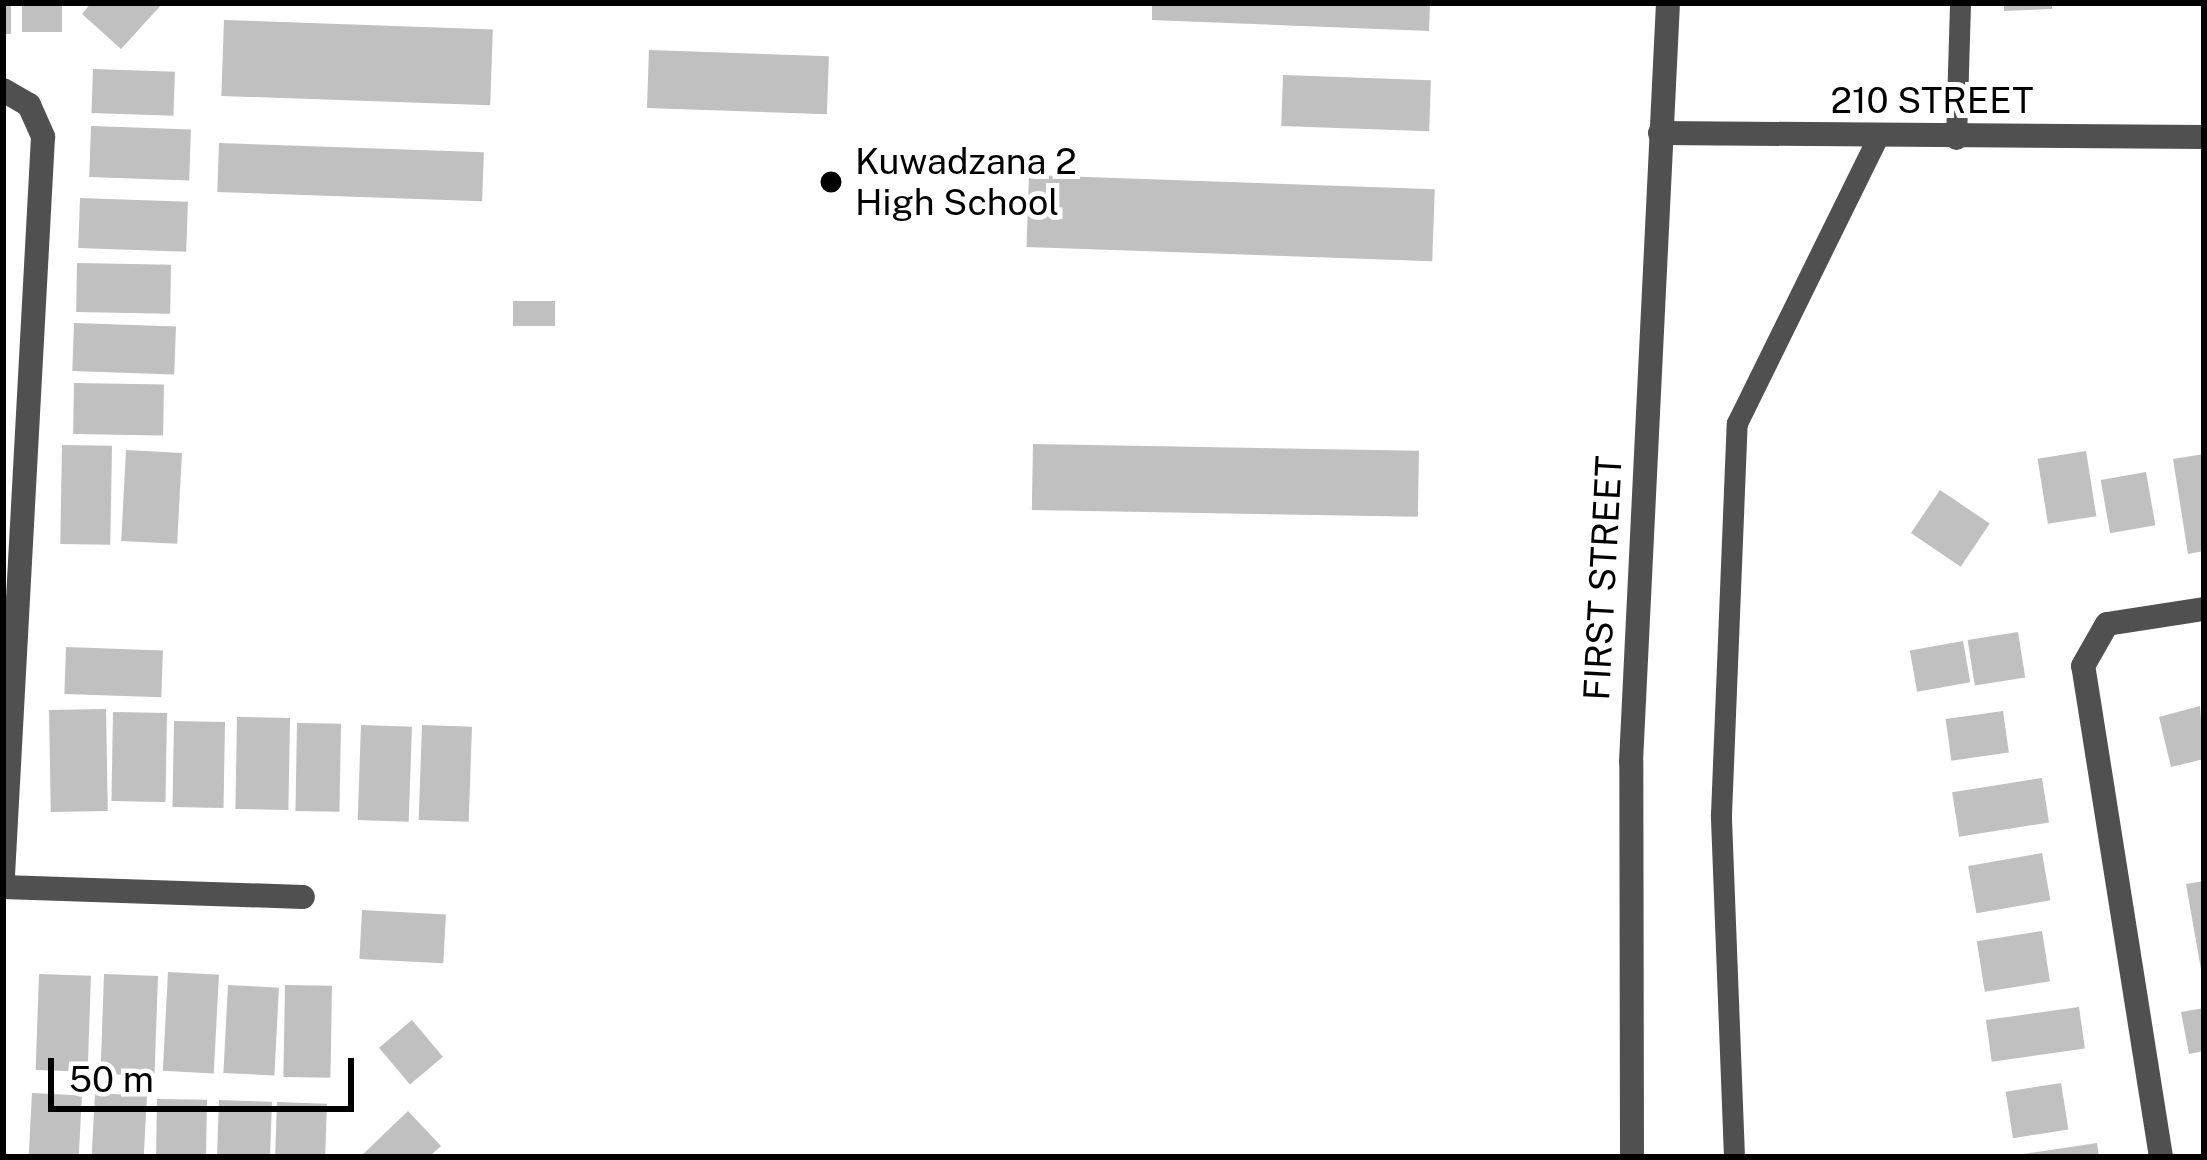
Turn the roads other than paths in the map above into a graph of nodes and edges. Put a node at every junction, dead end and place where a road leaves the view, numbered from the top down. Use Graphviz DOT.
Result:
graph roads {
  1 [pos="1668,3"];
  2 [pos="1960,3"];
  3 [pos="3,90"];
  4 [pos="1660,133"];
  5 [pos="1878,137"];
  6 [pos="2204,137"];
  7 [pos="1956,139"];
  8 [pos="2204,609"];
  9 [pos="3,875"];
  10 [pos="3,887"];
  11 [pos="303,897"];
  12 [pos="1632,1157"];
  13 [pos="1734,1157"];
  14 [pos="2161,1157"];
  1 -- 4 [label="street, FIRST STREET"];
  2 -- 7 [label="lane"];
  3 -- 9 [label="street"];
  4 -- 5 [label="street, 210 STREET"];
  4 -- 12 [label="street, FIRST STREET"];
  5 -- 7 [label="street, 210 STREET"];
  5 -- 13 [label="lane"];
  6 -- 7 [label="street, 210 STREET"];
  8 -- 14 [label="street"];
  10 -- 11 [label="street"];
}
